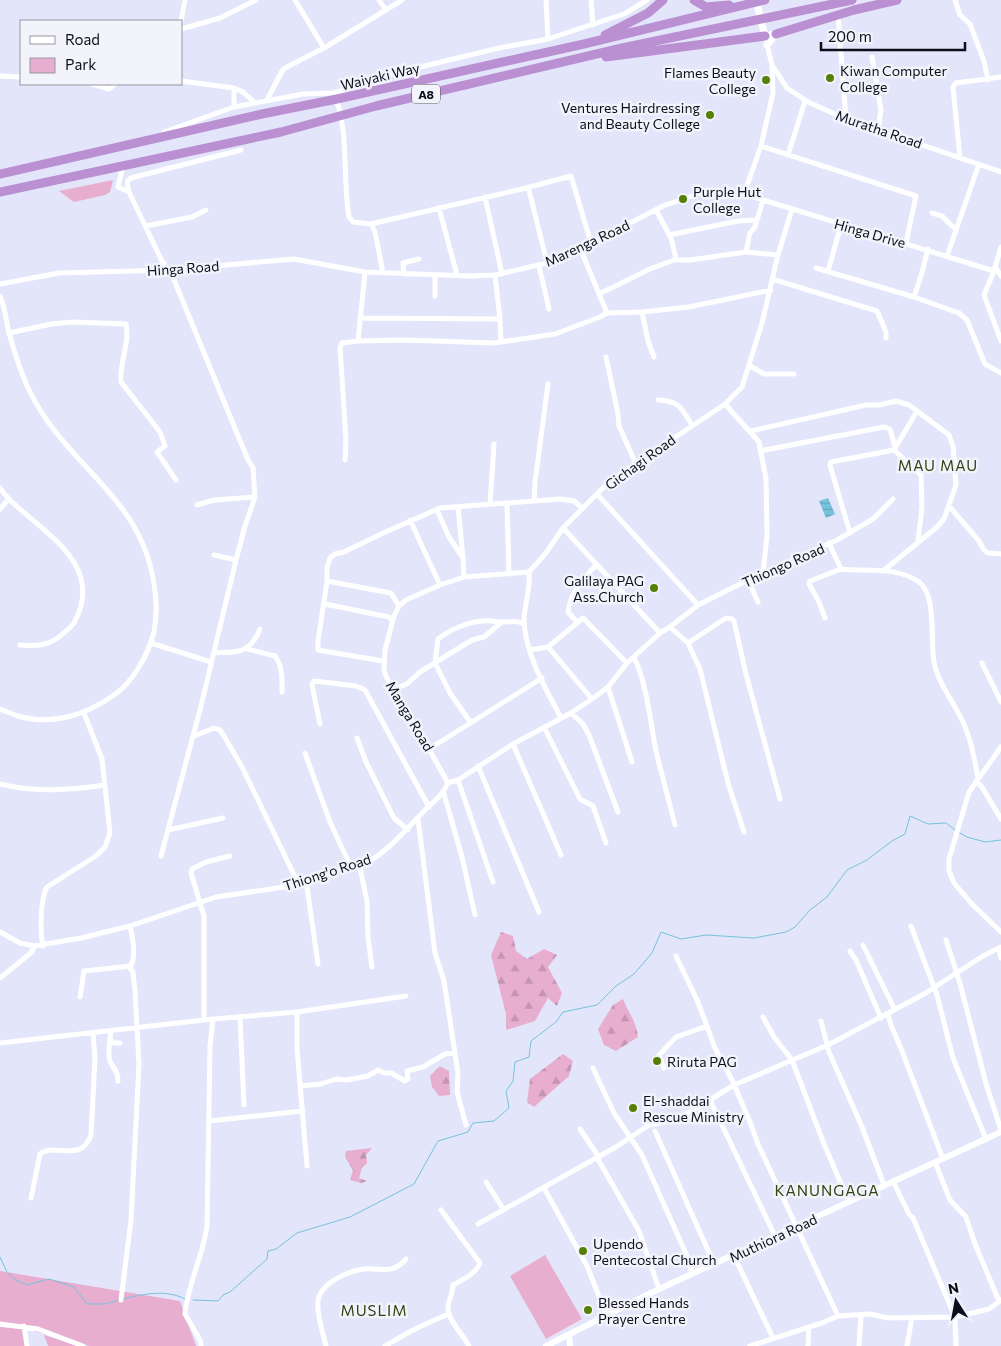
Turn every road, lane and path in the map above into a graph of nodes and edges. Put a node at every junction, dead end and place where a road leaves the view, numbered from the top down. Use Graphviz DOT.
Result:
graph roads {
  1 [pos="185,0"];
  2 [pos="256,0"];
  3 [pos="379,0"];
  4 [pos="402,0"];
  5 [pos="546,0"];
  6 [pos="591,0"];
  7 [pos="647,0"];
  8 [pos="663,0"];
  9 [pos="694,0"];
  10 [pos="756,0"];
  11 [pos="765,0"];
  12 [pos="852,0"];
  13 [pos="897,0"];
  14 [pos="955,0"];
  15 [pos="298,1"];
  16 [pos="747,4"];
  17 [pos="386,10"];
  18 [pos="711,14"];
  19 [pos="838,15"];
  20 [pos="181,20"];
  21 [pos="593,25"];
  22 [pos="182,29"];
  23 [pos="706,31"];
  24 [pos="776,34"];
  25 [pos="765,37"];
  26 [pos="548,39"];
  27 [pos="584,44"];
  28 [pos="324,48"];
  29 [pos="872,57"];
  30 [pos="564,63"];
  31 [pos="772,65"];
  32 [pos="486,66"];
  33 [pos="0,76"];
  34 [pos="20,77"];
  35 [pos="1001,78"];
  36 [pos="488,79"];
  37 [pos="988,80"];
  38 [pos="182,81"];
  39 [pos="96,85"];
  40 [pos="114,85"];
  41 [pos="370,87"];
  42 [pos="234,88"];
  43 [pos="336,96"];
  44 [pos="267,100"];
  45 [pos="805,101"];
  46 [pos="256,102"];
  47 [pos="234,107"];
  48 [pos="342,115"];
  49 [pos="846,119"];
  50 [pos="878,130"];
  51 [pos="138,141"];
  52 [pos="761,146"];
  53 [pos="241,150"];
  54 [pos="788,155"];
  55 [pos="960,158"];
  56 [pos="979,164"];
  57 [pos="123,165"];
  58 [pos="1001,172"];
  59 [pos="0,174"];
  60 [pos="128,180"];
  61 [pos="526,188"];
  62 [pos="0,192"];
  63 [pos="129,192"];
  64 [pos="744,194"];
  65 [pos="484,197"];
  66 [pos="763,200"];
  67 [pos="439,208"];
  68 [pos="792,209"];
  69 [pos="206,210"];
  70 [pos="656,210"];
  71 [pos="932,213"];
  72 [pos="756,220"];
  73 [pos="371,224"];
  74 [pos="841,225"];
  75 [pos="146,226"];
  76 [pos="956,230"];
  77 [pos="669,235"];
  78 [pos="591,243"];
  79 [pos="906,243"];
  80 [pos="1001,246"];
  81 [pos="580,248"];
  82 [pos="928,249"];
  83 [pos="746,252"];
  84 [pos="778,255"];
  85 [pos="947,256"];
  86 [pos="419,259"];
  87 [pos="676,259"];
  88 [pos="547,263"];
  89 [pos="539,266"];
  90 [pos="816,268"];
  91 [pos="994,269"];
  92 [pos="169,270"];
  93 [pos="828,271"];
  94 [pos="365,272"];
  95 [pos="383,273"];
  96 [pos="404,274"];
  97 [pos="502,274"];
  98 [pos="435,275"];
  99 [pos="457,275"];
  100 [pos="495,275"];
  101 [pos="1001,276"];
  102 [pos="772,279"];
  103 [pos="0,284"];
  104 [pos="771,290"];
  105 [pos="599,294"];
  106 [pos="0,296"];
  107 [pos="435,296"];
  108 [pos="914,297"];
  109 [pos="549,310"];
  110 [pos="642,312"];
  111 [pos="607,313"];
  112 [pos="360,318"];
  113 [pos="500,319"];
  114 [pos="9,334"];
  115 [pos="886,338"];
  116 [pos="358,341"];
  117 [pos="1001,341"];
  118 [pos="501,342"];
  119 [pos="606,357"];
  120 [pos="654,357"];
  121 [pos="750,366"];
  122 [pos="1001,373"];
  123 [pos="794,374"];
  124 [pos="548,384"];
  125 [pos="658,400"];
  126 [pos="725,404"];
  127 [pos="917,411"];
  128 [pos="692,425"];
  129 [pos="751,431"];
  130 [pos="494,444"];
  131 [pos="894,449"];
  132 [pos="760,451"];
  133 [pos="345,460"];
  134 [pos="636,464"];
  135 [pos="176,480"];
  136 [pos="0,488"];
  137 [pos="597,494"];
  138 [pos="255,497"];
  139 [pos="9,499"];
  140 [pos="893,499"];
  141 [pos="534,501"];
  142 [pos="197,504"];
  143 [pos="490,504"];
  144 [pos="507,504"];
  145 [pos="949,506"];
  146 [pos="458,507"];
  147 [pos="582,508"];
  148 [pos="0,509"];
  149 [pos="437,510"];
  150 [pos="410,520"];
  151 [pos="562,528"];
  152 [pos="850,532"];
  153 [pos="918,542"];
  154 [pos="829,543"];
  155 [pos="1001,554"];
  156 [pos="214,555"];
  157 [pos="464,558"];
  158 [pos="236,560"];
  159 [pos="596,564"];
  160 [pos="841,569"];
  161 [pos="883,571"];
  162 [pos="529,572"];
  163 [pos="509,574"];
  164 [pos="763,574"];
  165 [pos="464,577"];
  166 [pos="748,580"];
  167 [pos="327,581"];
  168 [pos="440,585"];
  169 [pos="324,601"];
  170 [pos="758,602"];
  171 [pos="698,605"];
  172 [pos="399,606"];
  173 [pos="825,618"];
  174 [pos="392,622"];
  175 [pos="502,622"];
  176 [pos="577,622"];
  177 [pos="524,624"];
  178 [pos="670,628"];
  179 [pos="260,629"];
  180 [pos="660,633"];
  181 [pos="150,643"];
  182 [pos="688,643"];
  183 [pos="20,646"];
  184 [pos="548,647"];
  185 [pos="247,648"];
  186 [pos="530,650"];
  187 [pos="214,652"];
  188 [pos="634,658"];
  189 [pos="383,661"];
  190 [pos="211,662"];
  191 [pos="434,663"];
  192 [pos="627,663"];
  193 [pos="982,663"];
  194 [pos="542,678"];
  195 [pos="608,687"];
  196 [pos="392,690"];
  197 [pos="282,692"];
  198 [pos="592,698"];
  199 [pos="1001,702"];
  200 [pos="0,709"];
  201 [pos="84,713"];
  202 [pos="570,713"];
  203 [pos="561,718"];
  204 [pos="471,723"];
  205 [pos="320,724"];
  206 [pos="544,727"];
  207 [pos="194,736"];
  208 [pos="357,738"];
  209 [pos="513,744"];
  210 [pos="1001,747"];
  211 [pos="429,749"];
  212 [pos="305,753"];
  213 [pos="632,762"];
  214 [pos="478,766"];
  215 [pos="458,780"];
  216 [pos="977,780"];
  217 [pos="448,783"];
  218 [pos="0,784"];
  219 [pos="105,785"];
  220 [pos="444,794"];
  221 [pos="780,800"];
  222 [pos="429,807"];
  223 [pos="618,812"];
  224 [pos="223,818"];
  225 [pos="418,819"];
  226 [pos="1001,819"];
  227 [pos="675,825"];
  228 [pos="168,830"];
  229 [pos="408,830"];
  230 [pos="744,832"];
  231 [pos="606,843"];
  232 [pos="561,855"];
  233 [pos="161,856"];
  234 [pos="230,856"];
  235 [pos="359,863"];
  236 [pos="350,865"];
  237 [pos="306,880"];
  238 [pos="493,882"];
  239 [pos="298,883"];
  240 [pos="201,902"];
  241 [pos="539,912"];
  242 [pos="475,915"];
  243 [pos="130,926"];
  244 [pos="911,926"];
  245 [pos="0,932"];
  246 [pos="1001,932"];
  247 [pos="946,940"];
  248 [pos="863,945"];
  249 [pos="34,946"];
  250 [pos="42,946"];
  251 [pos="1000,948"];
  252 [pos="850,951"];
  253 [pos="676,956"];
  254 [pos="1001,958"];
  255 [pos="318,964"];
  256 [pos="130,967"];
  257 [pos="372,968"];
  258 [pos="957,974"];
  259 [pos="0,978"];
  260 [pos="934,988"];
  261 [pos="406,996"];
  262 [pos="80,997"];
  263 [pos="895,1010"];
  264 [pos="297,1012"];
  265 [pos="888,1014"];
  266 [pos="764,1016"];
  267 [pos="240,1017"];
  268 [pos="881,1018"];
  269 [pos="213,1019"];
  270 [pos="204,1020"];
  271 [pos="821,1021"];
  272 [pos="707,1026"];
  273 [pos="137,1028"];
  274 [pos="111,1031"];
  275 [pos="93,1033"];
  276 [pos="110,1039"];
  277 [pos="0,1043"];
  278 [pos="120,1043"];
  279 [pos="828,1046"];
  280 [pos="455,1052"];
  281 [pos="792,1060"];
  282 [pos="594,1068"];
  283 [pos="664,1068"];
  284 [pos="118,1081"];
  285 [pos="734,1085"];
  286 [pos="300,1086"];
  287 [pos="710,1100"];
  288 [pos="244,1105"];
  289 [pos="303,1111"];
  290 [pos="209,1121"];
  291 [pos="466,1125"];
  292 [pos="580,1129"];
  293 [pos="655,1131"];
  294 [pos="1001,1131"];
  295 [pos="630,1138"];
  296 [pos="986,1139"];
  297 [pos="598,1156"];
  298 [pos="943,1159"];
  299 [pos="935,1162"];
  300 [pos="307,1166"];
  301 [pos="893,1181"];
  302 [pos="486,1182"];
  303 [pos="884,1185"];
  304 [pos="544,1188"];
  305 [pos="31,1198"];
  306 [pos="850,1202"];
  307 [pos="440,1210"];
  308 [pos="504,1210"];
  309 [pos="478,1224"];
  310 [pos="796,1227"];
  311 [pos="775,1236"];
  312 [pos="734,1256"];
  313 [pos="406,1259"];
  314 [pos="714,1264"];
  315 [pos="692,1274"];
  316 [pos="659,1289"];
  317 [pos="121,1300"];
  318 [pos="1000,1300"];
  319 [pos="448,1314"];
  320 [pos="861,1315"];
  321 [pos="607,1316"];
  322 [pos="838,1316"];
  323 [pos="912,1317"];
  324 [pos="955,1317"];
  325 [pos="0,1324"];
  326 [pos="24,1326"];
  327 [pos="809,1327"];
  328 [pos="570,1335"];
  329 [pos="773,1338"];
  330 [pos="27,1346"];
  331 [pos="83,1346"];
  332 [pos="201,1346"];
  333 [pos="326,1346"];
  334 [pos="384,1346"];
  335 [pos="469,1346"];
  336 [pos="546,1346"];
  337 [pos="570,1346"];
  338 [pos="750,1346"];
  339 [pos="808,1346"];
  340 [pos="859,1346"];
  341 [pos="907,1346"];
  342 [pos="956,1346"];
  1 -- 20 [label="street"];
  2 -- 22 [label="street"];
  3 -- 17 [label="street"];
  4 -- 17 [label="street"];
  5 -- 26 [label="street"];
  6 -- 21 [label="street"];
  7 -- 21 [label="street"];
  8 -- 27 [label="highway"];
  9 -- 16 [label="highway"];
  10 -- 25 [label="main road"];
  11 -- 16 [label="highway, Waiyaki Way / A8"];
  12 -- 23 [label="highway, Waiyaki Way / A8"];
  13 -- 19 [label="highway"];
  14 -- 37 [label="street"];
  15 -- 28 [label="street"];
  16 -- 18 [label="highway, Waiyaki Way / A8"];
  17 -- 28 [label="street"];
  18 -- 23 [label="highway"];
  18 -- 27 [label="highway, Waiyaki Way / A8"];
  19 -- 24 [label="highway"];
  19 -- 49 [label="street"];
  21 -- 26 [label="street"];
  23 -- 30 [label="highway, Waiyaki Way / A8"];
  24 -- 25 [label="main road"];
  25 -- 30 [label="highway, Waiyaki Way / A8"];
  25 -- 31 [label="street"];
  26 -- 41 [label="street"];
  27 -- 32 [label="highway, Waiyaki Way / A8"];
  28 -- 44 [label="street"];
  29 -- 50 [label="street"];
  30 -- 36 [label="highway, Waiyaki Way / A8"];
  31 -- 45 [label="street, Muratha Road"];
  31 -- 52 [label="street"];
  32 -- 36 [label="highway"];
  32 -- 41 [label="highway, Waiyaki Way / A8"];
  33 -- 34 [label="street"];
  35 -- 37 [label="street"];
  36 -- 48 [label="highway, Waiyaki Way / A8"];
  37 -- 55 [label="street"];
  38 -- 42 [label="street"];
  39 -- 40 [label="street"];
  41 -- 43 [label="highway, Waiyaki Way / A8"];
  42 -- 46 [label="street"];
  42 -- 47 [label="street"];
  43 -- 44 [label="street"];
  43 -- 48 [label="street"];
  43 -- 51 [label="highway, Waiyaki Way / A8"];
  44 -- 46 [label="street"];
  45 -- 49 [label="street, Muratha Road"];
  45 -- 54 [label="street"];
  46 -- 47 [label="street"];
  47 -- 51 [label="street"];
  48 -- 57 [label="highway, Waiyaki Way / A8"];
  48 -- 73 [label="street"];
  49 -- 50 [label="street, Muratha Road"];
  50 -- 55 [label="street, Muratha Road"];
  51 -- 59 [label="highway, Waiyaki Way / A8"];
  52 -- 54 [label="street"];
  52 -- 64 [label="street"];
  53 -- 60 [label="street"];
  54 -- 79 [label="street"];
  55 -- 56 [label="street, Muratha Road"];
  56 -- 58 [label="street, Muratha Road"];
  56 -- 76 [label="street"];
  57 -- 60 [label="street"];
  57 -- 62 [label="highway, Waiyaki Way / A8"];
  57 -- 63 [label="street"];
  60 -- 63 [label="street"];
  61 -- 65 [label="street"];
  61 -- 78 [label="street"];
  61 -- 88 [label="street"];
  63 -- 75 [label="street"];
  64 -- 66 [label="street, Hinga Drive"];
  64 -- 70 [label="street, Marenga Road"];
  65 -- 67 [label="street"];
  65 -- 97 [label="street"];
  66 -- 68 [label="street, Hinga Drive"];
  66 -- 72 [label="street"];
  67 -- 73 [label="street"];
  67 -- 99 [label="street"];
  68 -- 74 [label="street, Hinga Drive"];
  68 -- 84 [label="street, Gichagi Road"];
  69 -- 75 [label="street"];
  70 -- 77 [label="street"];
  70 -- 78 [label="street, Marenga Road"];
  71 -- 76 [label="street"];
  72 -- 77 [label="street"];
  72 -- 83 [label="street"];
  73 -- 95 [label="street"];
  74 -- 79 [label="street, Hinga Drive"];
  74 -- 93 [label="street"];
  75 -- 92 [label="street"];
  76 -- 85 [label="street"];
  77 -- 87 [label="street"];
  78 -- 81 [label="street, Marenga Road"];
  79 -- 82 [label="street, Hinga Drive"];
  80 -- 91 [label="street"];
  81 -- 88 [label="street, Marenga Road"];
  81 -- 105 [label="street"];
  82 -- 85 [label="street, Hinga Drive"];
  82 -- 108 [label="street"];
  83 -- 84 [label="street"];
  83 -- 87 [label="street"];
  84 -- 102 [label="street, Gichagi Road"];
  85 -- 91 [label="street, Hinga Drive"];
  86 -- 96 [label="street"];
  87 -- 105 [label="street"];
  88 -- 89 [label="street, Marenga Road"];
  89 -- 97 [label="street, Marenga Road"];
  89 -- 109 [label="street"];
  90 -- 93 [label="street"];
  91 -- 101 [label="street"];
  91 -- 117 [label="street"];
  92 -- 94 [label="street, Hinga Road"];
  92 -- 103 [label="street, Hinga Road"];
  92 -- 138 [label="street"];
  93 -- 108 [label="street"];
  94 -- 95 [label="street, Marenga Road"];
  94 -- 112 [label="street"];
  95 -- 96 [label="street, Marenga Road"];
  96 -- 98 [label="street, Marenga Road"];
  97 -- 100 [label="street, Marenga Road"];
  98 -- 99 [label="street, Marenga Road"];
  98 -- 107 [label="street"];
  99 -- 100 [label="street, Marenga Road"];
  100 -- 113 [label="street"];
  102 -- 104 [label="street, Gichagi Road"];
  102 -- 115 [label="street"];
  104 -- 110 [label="street"];
  104 -- 121 [label="street, Gichagi Road"];
  105 -- 111 [label="street"];
  106 -- 114 [label="street"];
  108 -- 122 [label="street"];
  110 -- 111 [label="street"];
  110 -- 120 [label="street"];
  111 -- 118 [label="street"];
  112 -- 113 [label="street"];
  112 -- 116 [label="street"];
  113 -- 118 [label="street"];
  114 -- 135 [label="street"];
  114 -- 181 [label="street"];
  116 -- 118 [label="street"];
  116 -- 133 [label="street"];
  119 -- 134 [label="street"];
  121 -- 123 [label="street"];
  121 -- 126 [label="street, Gichagi Road"];
  124 -- 141 [label="street"];
  125 -- 128 [label="street"];
  126 -- 128 [label="street, Gichagi Road"];
  126 -- 129 [label="street"];
  127 -- 129 [label="street"];
  127 -- 131 [label="street"];
  127 -- 145 [label="street"];
  128 -- 134 [label="street, Gichagi Road"];
  129 -- 132 [label="street"];
  130 -- 143 [label="street"];
  131 -- 132 [label="street"];
  131 -- 152 [label="street"];
  131 -- 153 [label="street"];
  132 -- 164 [label="street"];
  134 -- 137 [label="street, Gichagi Road"];
  136 -- 139 [label="street"];
  137 -- 147 [label="street, Gichagi Road"];
  137 -- 171 [label="street"];
  138 -- 142 [label="street"];
  138 -- 158 [label="street"];
  139 -- 148 [label="street"];
  139 -- 183 [label="street"];
  140 -- 152 [label="street, Thiongo Road"];
  141 -- 144 [label="street"];
  141 -- 147 [label="street"];
  143 -- 144 [label="street"];
  143 -- 146 [label="street"];
  144 -- 163 [label="street"];
  145 -- 153 [label="street"];
  145 -- 155 [label="street"];
  146 -- 149 [label="street"];
  146 -- 157 [label="street"];
  147 -- 151 [label="street, Gichagi Road"];
  149 -- 150 [label="street"];
  149 -- 157 [label="street"];
  150 -- 167 [label="street"];
  150 -- 168 [label="street"];
  151 -- 159 [label="street"];
  151 -- 162 [label="street, Gichagi Road"];
  152 -- 154 [label="street, Thiongo Road"];
  153 -- 161 [label="street"];
  154 -- 160 [label="street"];
  154 -- 164 [label="street, Thiongo Road"];
  156 -- 158 [label="street"];
  157 -- 165 [label="street"];
  158 -- 187 [label="street"];
  159 -- 176 [label="street"];
  159 -- 180 [label="street"];
  160 -- 161 [label="street"];
  160 -- 173 [label="street"];
  161 -- 216 [label="street"];
  162 -- 163 [label="street"];
  162 -- 177 [label="street"];
  163 -- 165 [label="street"];
  164 -- 166 [label="street, Thiongo Road"];
  165 -- 168 [label="street"];
  166 -- 170 [label="street"];
  166 -- 171 [label="street, Thiongo Road"];
  167 -- 169 [label="street"];
  167 -- 172 [label="street"];
  168 -- 172 [label="street"];
  169 -- 174 [label="street"];
  169 -- 189 [label="street"];
  171 -- 178 [label="street, Thiongo Road"];
  172 -- 174 [label="street, Manga Road"];
  174 -- 189 [label="street, Manga Road"];
  175 -- 177 [label="street"];
  175 -- 191 [label="street"];
  175 -- 191 [label="street"];
  176 -- 184 [label="street"];
  176 -- 192 [label="street"];
  177 -- 186 [label="street"];
  178 -- 180 [label="street"];
  178 -- 182 [label="street"];
  179 -- 185 [label="street"];
  180 -- 188 [label="street"];
  181 -- 190 [label="street"];
  181 -- 201 [label="street"];
  182 -- 221 [label="street"];
  182 -- 230 [label="street"];
  184 -- 186 [label="street"];
  184 -- 198 [label="street"];
  185 -- 187 [label="street"];
  185 -- 197 [label="street"];
  186 -- 194 [label="street"];
  187 -- 190 [label="street"];
  188 -- 192 [label="street"];
  188 -- 227 [label="street"];
  189 -- 196 [label="street, Manga Road"];
  190 -- 207 [label="street"];
  191 -- 196 [label="street"];
  191 -- 204 [label="street"];
  192 -- 195 [label="street"];
  193 -- 199 [label="street"];
  194 -- 203 [label="street"];
  194 -- 204 [label="street"];
  195 -- 198 [label="street"];
  195 -- 213 [label="street"];
  196 -- 211 [label="street, Manga Road"];
  198 -- 202 [label="street"];
  200 -- 201 [label="street"];
  201 -- 219 [label="street"];
  202 -- 203 [label="street"];
  202 -- 223 [label="street"];
  203 -- 206 [label="street"];
  204 -- 211 [label="street"];
  205 -- 222 [label="street"];
  206 -- 209 [label="street"];
  206 -- 231 [label="street"];
  207 -- 228 [label="street"];
  207 -- 239 [label="street"];
  208 -- 229 [label="street"];
  209 -- 214 [label="street"];
  209 -- 232 [label="street"];
  210 -- 216 [label="street"];
  211 -- 217 [label="street, Manga Road"];
  212 -- 236 [label="street"];
  214 -- 215 [label="street"];
  214 -- 241 [label="street"];
  215 -- 217 [label="street"];
  215 -- 238 [label="street"];
  216 -- 226 [label="street"];
  216 -- 246 [label="street"];
  217 -- 220 [label="street, Thiong'o Road"];
  218 -- 219 [label="street"];
  219 -- 250 [label="street"];
  220 -- 222 [label="street, Thiong'o Road"];
  220 -- 242 [label="street"];
  222 -- 225 [label="street, Thiong'o Road"];
  224 -- 228 [label="street"];
  225 -- 229 [label="street, Thiong'o Road"];
  225 -- 280 [label="street"];
  228 -- 233 [label="street"];
  229 -- 235 [label="street, Thiong'o Road"];
  234 -- 240 [label="street"];
  235 -- 236 [label="street, Thiong'o Road"];
  235 -- 257 [label="street"];
  236 -- 237 [label="street, Thiong'o Road"];
  237 -- 239 [label="street, Thiong'o Road"];
  237 -- 255 [label="street"];
  239 -- 240 [label="street, Thiong'o Road"];
  240 -- 243 [label="street, Thiong'o Road"];
  240 -- 270 [label="street"];
  243 -- 250 [label="street, Thiong'o Road"];
  243 -- 256 [label="street"];
  244 -- 260 [label="street"];
  245 -- 249 [label="street, Thiong'o Road"];
  247 -- 258 [label="street"];
  248 -- 263 [label="street"];
  249 -- 250 [label="street, Thiong'o Road"];
  249 -- 259 [label="street"];
  251 -- 254 [label="street"];
  251 -- 258 [label="street"];
  252 -- 268 [label="street"];
  253 -- 272 [label="street"];
  256 -- 262 [label="street"];
  256 -- 273 [label="street"];
  258 -- 260 [label="street"];
  258 -- 294 [label="street"];
  260 -- 263 [label="street"];
  260 -- 296 [label="street"];
  261 -- 264 [label="street"];
  263 -- 265 [label="street"];
  264 -- 267 [label="street"];
  264 -- 286 [label="street"];
  265 -- 268 [label="street"];
  265 -- 298 [label="street"];
  266 -- 281 [label="street"];
  267 -- 269 [label="street"];
  267 -- 288 [label="street"];
  268 -- 279 [label="street"];
  269 -- 270 [label="street"];
  269 -- 290 [label="street"];
  270 -- 273 [label="street"];
  271 -- 279 [label="street"];
  272 -- 283 [label="street"];
  272 -- 285 [label="street"];
  273 -- 274 [label="street"];
  273 -- 317 [label="street"];
  274 -- 275 [label="street"];
  274 -- 276 [label="street"];
  275 -- 277 [label="street"];
  275 -- 305 [label="street"];
  276 -- 278 [label="street"];
  276 -- 284 [label="street"];
  279 -- 281 [label="street"];
  279 -- 303 [label="street"];
  280 -- 286 [label="street"];
  280 -- 291 [label="street"];
  281 -- 285 [label="street"];
  281 -- 306 [label="street"];
  282 -- 295 [label="street"];
  285 -- 287 [label="street"];
  285 -- 310 [label="street"];
  286 -- 289 [label="street"];
  287 -- 295 [label="street"];
  287 -- 311 [label="street"];
  289 -- 290 [label="street"];
  289 -- 300 [label="street"];
  290 -- 332 [label="street"];
  292 -- 297 [label="street"];
  293 -- 314 [label="street"];
  294 -- 296 [label="street, Muthiora Road"];
  295 -- 297 [label="street"];
  295 -- 315 [label="street"];
  296 -- 298 [label="street, Muthiora Road"];
  297 -- 304 [label="street"];
  297 -- 316 [label="street"];
  298 -- 299 [label="street, Muthiora Road"];
  299 -- 301 [label="street, Muthiora Road"];
  299 -- 318 [label="street"];
  301 -- 303 [label="street, Muthiora Road"];
  301 -- 324 [label="street"];
  302 -- 308 [label="street"];
  303 -- 306 [label="street, Muthiora Road"];
  304 -- 308 [label="street"];
  304 -- 321 [label="street"];
  306 -- 310 [label="street, Muthiora Road"];
  307 -- 319 [label="street"];
  308 -- 309 [label="street"];
  310 -- 311 [label="street, Muthiora Road"];
  310 -- 322 [label="street"];
  311 -- 312 [label="street, Muthiora Road"];
  312 -- 314 [label="street, Muthiora Road"];
  312 -- 329 [label="street"];
  313 -- 333 [label="street"];
  314 -- 315 [label="street, Muthiora Road"];
  315 -- 316 [label="street, Muthiora Road"];
  316 -- 321 [label="street, Muthiora Road"];
  318 -- 324 [label="street"];
  319 -- 334 [label="street"];
  319 -- 335 [label="street"];
  320 -- 322 [label="street"];
  320 -- 323 [label="street"];
  320 -- 340 [label="street"];
  321 -- 328 [label="street, Muthiora Road"];
  322 -- 327 [label="street"];
  323 -- 324 [label="street"];
  323 -- 341 [label="street"];
  324 -- 342 [label="street"];
  325 -- 326 [label="street"];
  326 -- 330 [label="street"];
  326 -- 331 [label="street"];
  327 -- 329 [label="street"];
  327 -- 339 [label="street"];
  328 -- 336 [label="street, Muthiora Road"];
  328 -- 337 [label="street"];
  329 -- 338 [label="street"];
}
